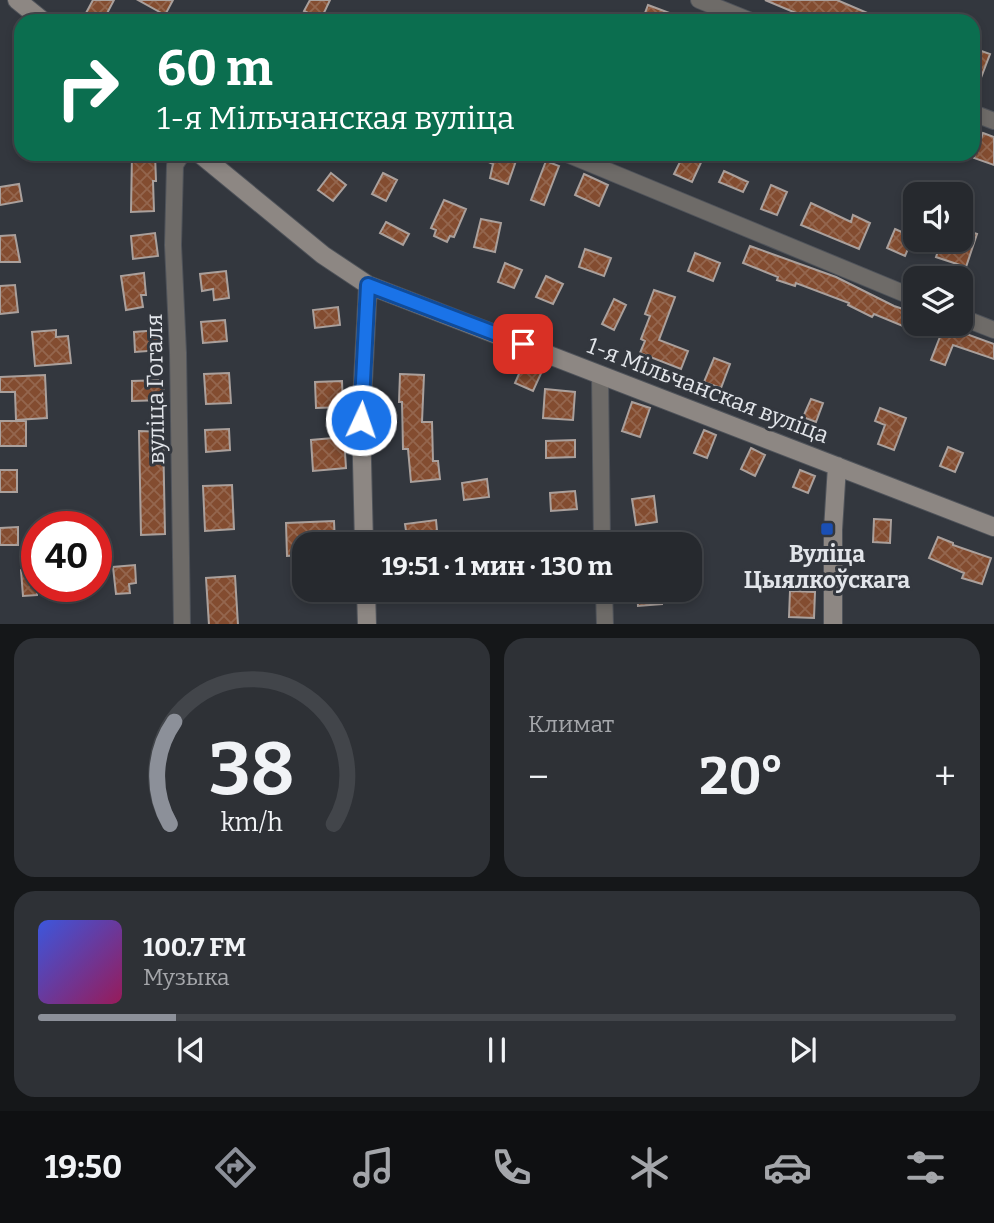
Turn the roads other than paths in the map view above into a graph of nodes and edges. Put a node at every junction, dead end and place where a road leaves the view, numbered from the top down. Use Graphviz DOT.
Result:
graph roads {
  1 [pos="17,0"];
  2 [pos="699,0"];
  3 [pos="34,14"];
  4 [pos="734,14"];
  5 [pos="178,161"];
  6 [pos="209,161"];
  7 [pos="583,161"];
  8 [pos="368,285"];
  9 [pos="903,293"];
  10 [pos="973,322"];
  11 [pos="994,330"];
  12 [pos="600,374"];
  13 [pos="837,466"];
  14 [pos="994,527"];
  15 [pos="364,532"];
  16 [pos="602,532"];
  17 [pos="366,602"];
  18 [pos="604,602"];
  19 [pos="182,624"];
  20 [pos="367,624"];
  21 [pos="605,624"];
  22 [pos="832,624"];
  1 -- 3 [label="street"];
  2 -- 4 [label="street"];
  5 -- 19 [label="street, вуліца Гогаля"];
  6 -- 8 [label="street, 1-я Мільчанская вуліца"];
  7 -- 9 [label="street"];
  8 -- 12 [label="street, 1-я Мільчанская вуліца"];
  8 -- 15 [label="street"];
  10 -- 11 [label="street"];
  12 -- 13 [label="street, 1-я Мільчанская вуліца"];
  12 -- 16 [label="street"];
  13 -- 14 [label="street, 1-я Мільчанская вуліца"];
  13 -- 22 [label="street"];
  17 -- 20 [label="street"];
  18 -- 21 [label="street"];
}
